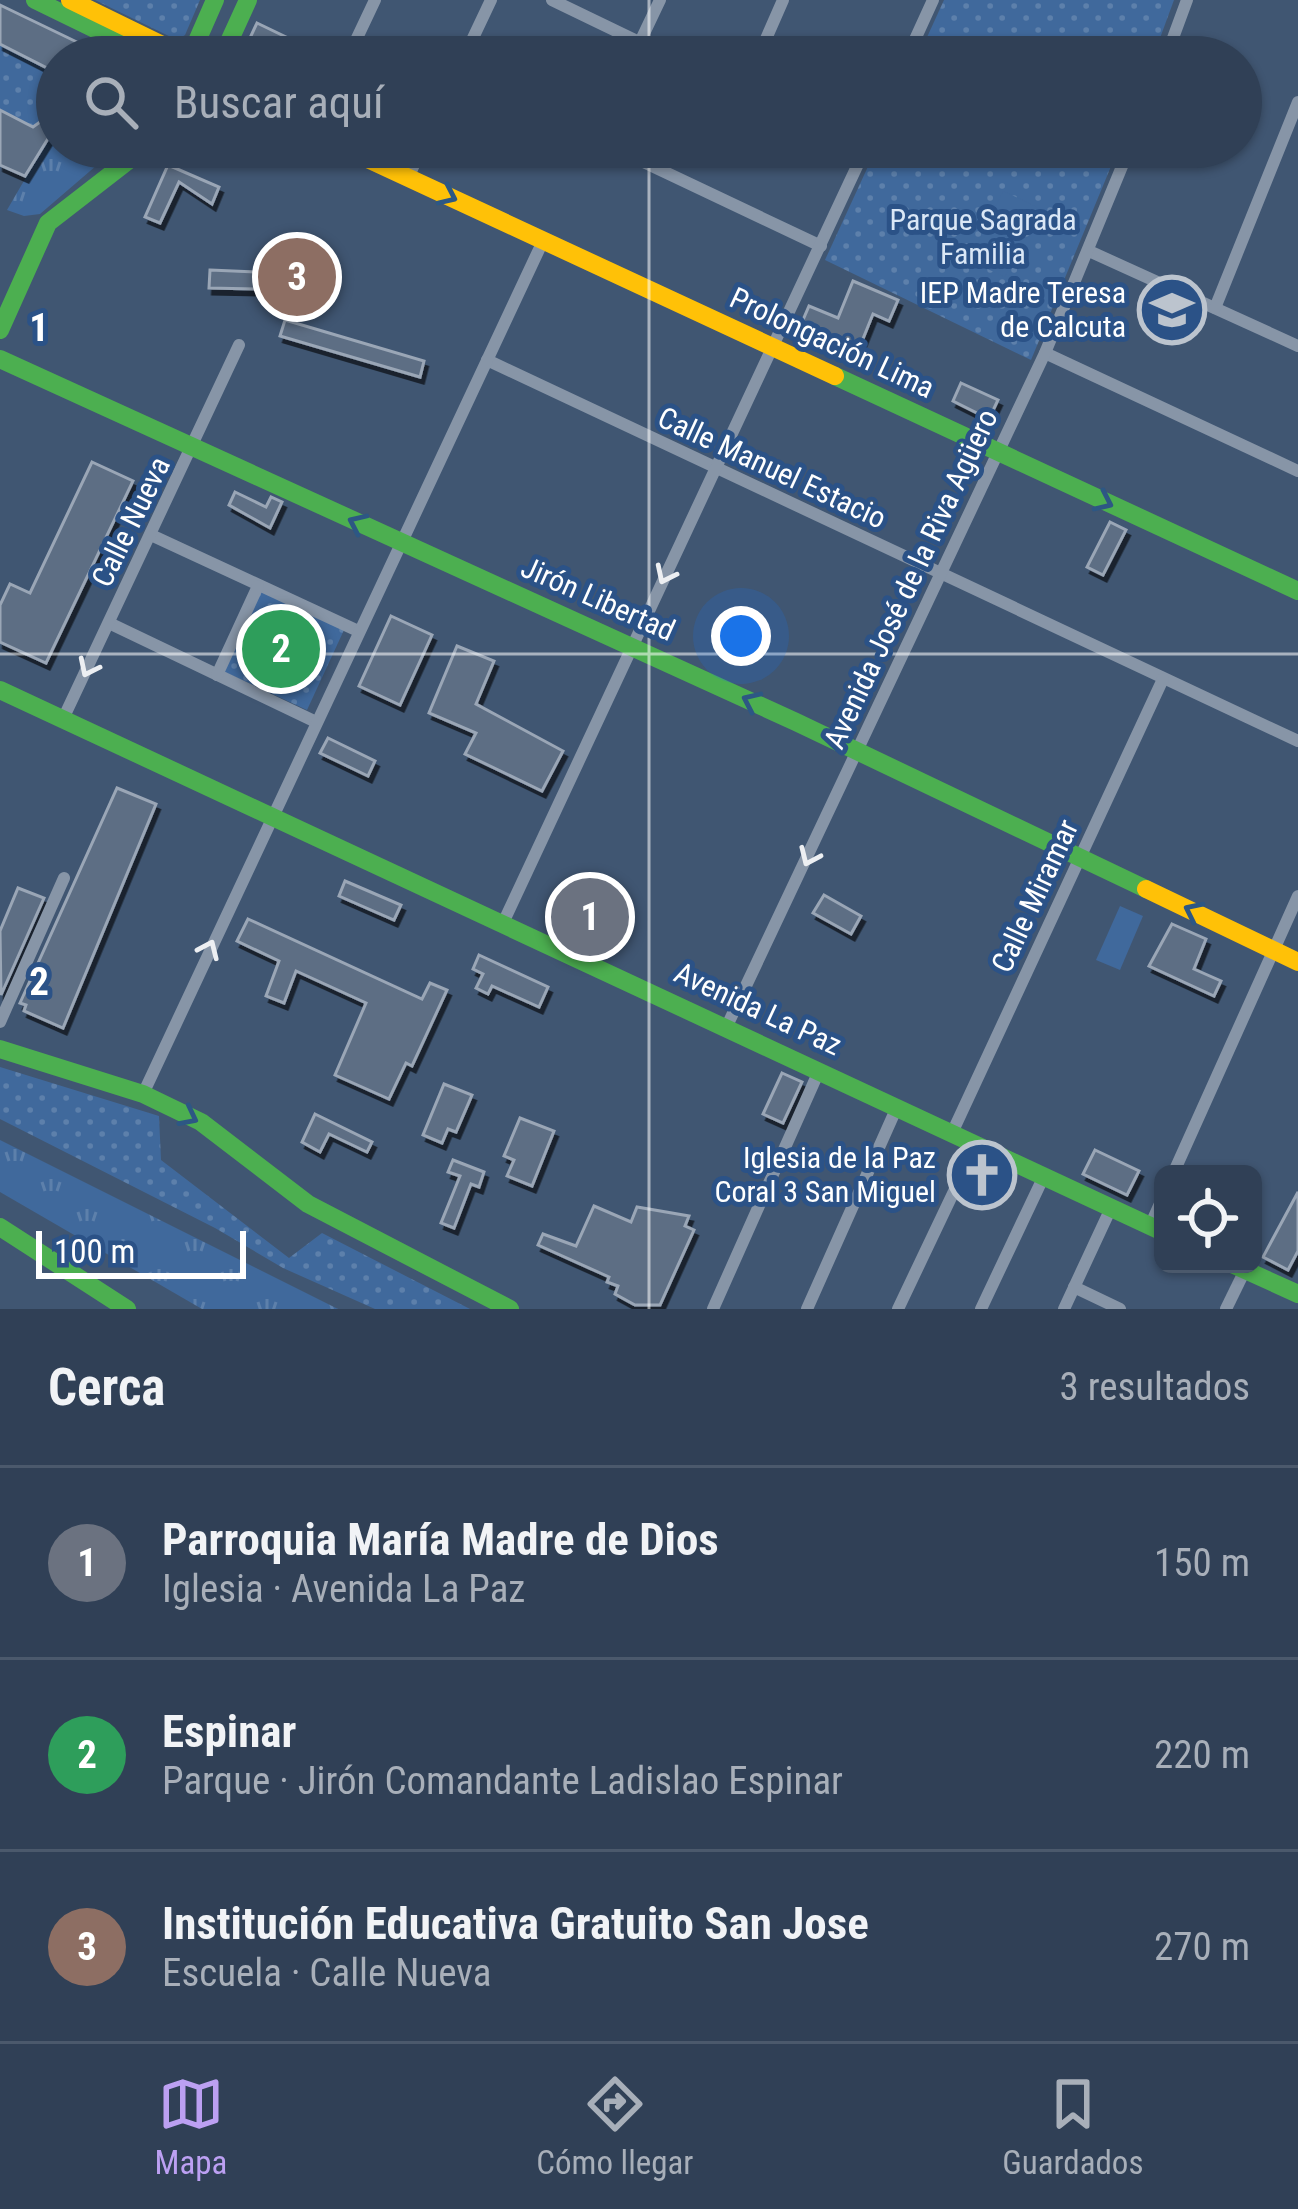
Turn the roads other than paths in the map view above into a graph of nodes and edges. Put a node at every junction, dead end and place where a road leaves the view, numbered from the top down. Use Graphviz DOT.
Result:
graph roads {
  1 [pos="35,0"];
  2 [pos="70,0"];
  3 [pos="215,0"];
  4 [pos="248,0"];
  5 [pos="375,0"];
  6 [pos="491,0"];
  7 [pos="553,0"];
  8 [pos="660,0"];
  9 [pos="783,0"];
  10 [pos="933,0"];
  11 [pos="1187,0"];
  12 [pos="109,36"];
  13 [pos="145,36"];
  14 [pos="198,36"];
  15 [pos="232,36"];
  16 [pos="358,36"];
  17 [pos="474,36"];
  18 [pos="628,36"];
  19 [pos="643,36"];
  20 [pos="767,36"];
  21 [pos="917,36"];
  22 [pos="1174,36"];
  23 [pos="1298,102"];
  24 [pos="116,168"];
  25 [pos="387,168"];
  26 [pos="413,168"];
  27 [pos="656,168"];
  28 [pos="856,168"];
  29 [pos="1122,168"];
  30 [pos="408,178"];
  31 [pos="543,241"];
  32 [pos="821,246"];
  33 [pos="1089,250"];
  34 [pos="1215,308"];
  35 [pos="0,330"];
  36 [pos="239,345"];
  37 [pos="1298,346"];
  38 [pos="773,348"];
  39 [pos="1045,353"];
  40 [pos="0,359"];
  41 [pos="487,360"];
  42 [pos="193,448"];
  43 [pos="998,453"];
  44 [pos="716,470"];
  45 [pos="1298,471"];
  46 [pos="151,536"];
  47 [pos="398,542"];
  48 [pos="940,573"];
  49 [pos="258,586"];
  50 [pos="1298,591"];
  51 [pos="109,623"];
  52 [pos="356,630"];
  53 [pos="632,646"];
  54 [pos="217,675"];
  55 [pos="1163,679"];
  56 [pos="0,690"];
  57 [pos="63,719"];
  58 [pos="314,721"];
  59 [pos="1298,741"];
  60 [pos="857,750"];
  61 [pos="270,814"];
  62 [pos="1080,856"];
  63 [pos="64,878"];
  64 [pos="1298,896"];
  65 [pos="503,923"];
  66 [pos="1274,950"];
  67 [pos="1298,962"];
  68 [pos="0,1022"];
  69 [pos="726,1028"];
  70 [pos="0,1049"];
  71 [pos="818,1071"];
  72 [pos="143,1094"];
  73 [pos="897,1108"];
  74 [pos="952,1133"];
  75 [pos="976,1144"];
  76 [pos="1177,1165"];
  77 [pos="1044,1177"];
  78 [pos="1111,1208"];
  79 [pos="0,1227"];
  80 [pos="1154,1228"];
  81 [pos="1236,1273"];
  82 [pos="1251,1273"];
  83 [pos="1074,1287"];
  84 [pos="1298,1294"];
  85 [pos="127,1309"];
  86 [pos="510,1309"];
  87 [pos="713,1309"];
  88 [pos="807,1309"];
  89 [pos="898,1309"];
  90 [pos="981,1309"];
  91 [pos="1064,1309"];
  92 [pos="1120,1309"];
  93 [pos="1226,1309"];
  1 -- 12 [label="main road"];
  2 -- 13 [label="main road"];
  3 -- 14 [label="main road"];
  4 -- 15 [label="main road"];
  5 -- 16 [label="street"];
  6 -- 17 [label="street"];
  7 -- 18 [label="street"];
  8 -- 19 [label="street"];
  9 -- 20 [label="street"];
  10 -- 21 [label="street"];
  11 -- 22 [label="street"];
  23 -- 34 [label="street"];
  24 -- 35 [label="main road"];
  25 -- 30 [label="main road, Prolongación Lima"];
  26 -- 30 [label="street"];
  27 -- 32 [label="street"];
  28 -- 32 [label="street"];
  29 -- 33 [label="street, Avenida José de la Riva Agüero"];
  30 -- 31 [label="main road, Prolongación Lima, one-way"];
  31 -- 38 [label="main road, Prolongación Lima"];
  31 -- 41 [label="street"];
  32 -- 38 [label="street"];
  33 -- 34 [label="street"];
  33 -- 39 [label="street, Avenida José de la Riva Agüero"];
  34 -- 37 [label="street"];
  36 -- 42 [label="street, Calle Nueva"];
  38 -- 43 [label="main road, Prolongación Lima"];
  38 -- 44 [label="street"];
  39 -- 43 [label="street, Avenida José de la Riva Agüero"];
  39 -- 45 [label="street"];
  40 -- 42 [label="main road, Jirón Libertad"];
  41 -- 44 [label="street, Calle Manuel Estacio"];
  41 -- 47 [label="street"];
  42 -- 46 [label="street, Calle Nueva"];
  47 -- 42 [label="main road, Jirón Libertad, one-way"];
  43 -- 48 [label="street, Avenida José de la Riva Agüero"];
  43 -- 50 [label="main road, Prolongación Lima, one-way"];
  44 -- 48 [label="street, Calle Manuel Estacio"];
  44 -- 53 [label="street, one-way"];
  46 -- 49 [label="street"];
  46 -- 51 [label="street, Calle Nueva"];
  47 -- 52 [label="street"];
  47 -- 53 [label="main road, Jirón Libertad"];
  48 -- 55 [label="street, Calle Manuel Estacio"];
  48 -- 60 [label="street, Avenida José de la Riva Agüero"];
  49 -- 52 [label="street"];
  49 -- 54 [label="street"];
  51 -- 54 [label="street"];
  51 -- 57 [label="street, Calle Nueva, one-way"];
  52 -- 58 [label="street"];
  60 -- 53 [label="main road, Jirón Libertad, one-way"];
  53 -- 65 [label="street"];
  54 -- 58 [label="street"];
  55 -- 59 [label="street, Calle Manuel Estacio"];
  55 -- 62 [label="street, Calle Miramar"];
  56 -- 57 [label="main road, Avenida La Paz"];
  57 -- 61 [label="main road, Avenida La Paz"];
  58 -- 61 [label="street"];
  60 -- 62 [label="main road, Jirón Libertad"];
  60 -- 69 [label="street, Avenida José de la Riva Agüero, one-way"];
  61 -- 65 [label="main road, Avenida La Paz"];
  72 -- 61 [label="street, one-way"];
  66 -- 62 [label="main road, Jirón Libertad, one-way"];
  62 -- 74 [label="street, Calle Miramar"];
  63 -- 68 [label="street"];
  64 -- 66 [label="street"];
  65 -- 69 [label="main road, Avenida La Paz"];
  66 -- 67 [label="main road, Jirón Libertad"];
  66 -- 76 [label="street"];
  69 -- 71 [label="main road, Avenida La Paz"];
  70 -- 72 [label="main road"];
  71 -- 73 [label="main road, Avenida La Paz"];
  71 -- 87 [label="street"];
  72 -- 86 [label="main road, one-way"];
  73 -- 74 [label="main road, Avenida La Paz"];
  73 -- 88 [label="street"];
  74 -- 75 [label="main road, Avenida La Paz"];
  75 -- 77 [label="main road, Avenida La Paz"];
  75 -- 89 [label="street"];
  77 -- 78 [label="main road, Avenida La Paz"];
  77 -- 90 [label="street"];
  78 -- 80 [label="main road, Avenida La Paz"];
  78 -- 83 [label="street"];
  79 -- 85 [label="main road"];
  81 -- 93 [label="street"];
  82 -- 84 [label="main road"];
  83 -- 91 [label="street"];
  83 -- 92 [label="street"];
}
